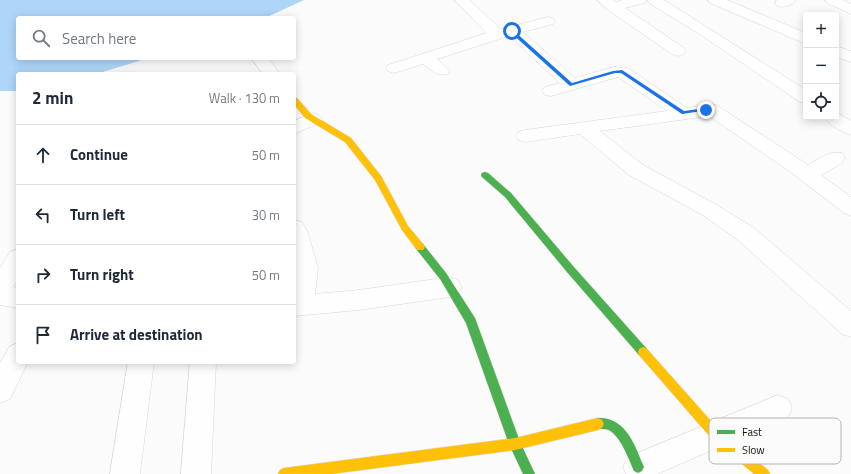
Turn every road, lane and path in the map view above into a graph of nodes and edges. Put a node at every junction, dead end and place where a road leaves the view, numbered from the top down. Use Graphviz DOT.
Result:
graph roads {
  1 [pos="639,0"];
  2 [pos="654,0"];
  3 [pos="715,0"];
  4 [pos="832,0"];
  5 [pos="466,1"];
  6 [pos="609,3"];
  7 [pos="851,10"];
  8 [pos="548,21"];
  9 [pos="505,33"];
  10 [pos="803,38"];
  11 [pos="678,52"];
  12 [pos="839,52"];
  13 [pos="426,57"];
  14 [pos="851,58"];
  15 [pos="261,60"];
  16 [pos="394,68"];
  17 [pos="442,71"];
  18 [pos="270,72"];
  19 [pos="572,85"];
  20 [pos="551,91"];
  21 [pos="803,96"];
  22 [pos="296,102"];
  23 [pos="683,113"];
  24 [pos="313,119"];
  25 [pos="838,120"];
  26 [pos="296,127"];
  27 [pos="583,127"];
  28 [pos="851,129"];
  29 [pos="525,136"];
  30 [pos="836,158"];
  31 [pos="807,174"];
  32 [pos="485,175"];
  33 [pos="851,208"];
  34 [pos="296,231"];
  35 [pos="16,261"];
  36 [pos="450,287"];
  37 [pos="0,289"];
  38 [pos="0,295"];
  39 [pos="16,298"];
  40 [pos="298,306"];
  41 [pos="851,326"];
  42 [pos="16,359"];
  43 [pos="141,364"];
  44 [pos="203,364"];
  45 [pos="0,390"];
  46 [pos="778,408"];
  47 [pos="754,418"];
  48 [pos="709,427"];
  49 [pos="709,437"];
  50 [pos="515,444"];
  51 [pos="752,464"];
  52 [pos="640,470"];
  53 [pos="125,474"];
  54 [pos="196,474"];
  55 [pos="284,474"];
  56 [pos="529,474"];
  57 [pos="764,474"];
  1 -- 6 [label="street"];
  2 -- 21 [label="street"];
  3 -- 10 [label="street"];
  4 -- 7 [label="street"];
  5 -- 9 [label="street"];
  6 -- 11 [label="street"];
  8 -- 9 [label="street"];
  9 -- 13 [label="street"];
  9 -- 19 [label="street"];
  12 -- 14 [label="street"];
  13 -- 16 [label="street"];
  13 -- 17 [label="street"];
  15 -- 18 [label="street"];
  19 -- 20 [label="street"];
  19 -- 23 [label="street"];
  22 -- 24 [label="street"];
  23 -- 27 [label="street"];
  23 -- 31 [label="street"];
  24 -- 26 [label="street"];
  24 -- 36 [label="street"];
  25 -- 28 [label="street"];
  27 -- 29 [label="street"];
  27 -- 41 [label="street"];
  30 -- 31 [label="street"];
  31 -- 33 [label="street"];
  32 -- 48 [label="street"];
  34 -- 40 [label="street"];
  35 -- 37 [label="street"];
  36 -- 40 [label="street"];
  36 -- 50 [label="street"];
  38 -- 39 [label="street"];
  42 -- 45 [label="street"];
  43 -- 53 [label="street"];
  44 -- 54 [label="street"];
  46 -- 47 [label="street"];
  49 -- 52 [label="street"];
  50 -- 52 [label="street"];
  50 -- 55 [label="street"];
  50 -- 56 [label="street"];
  51 -- 57 [label="street"];
}
